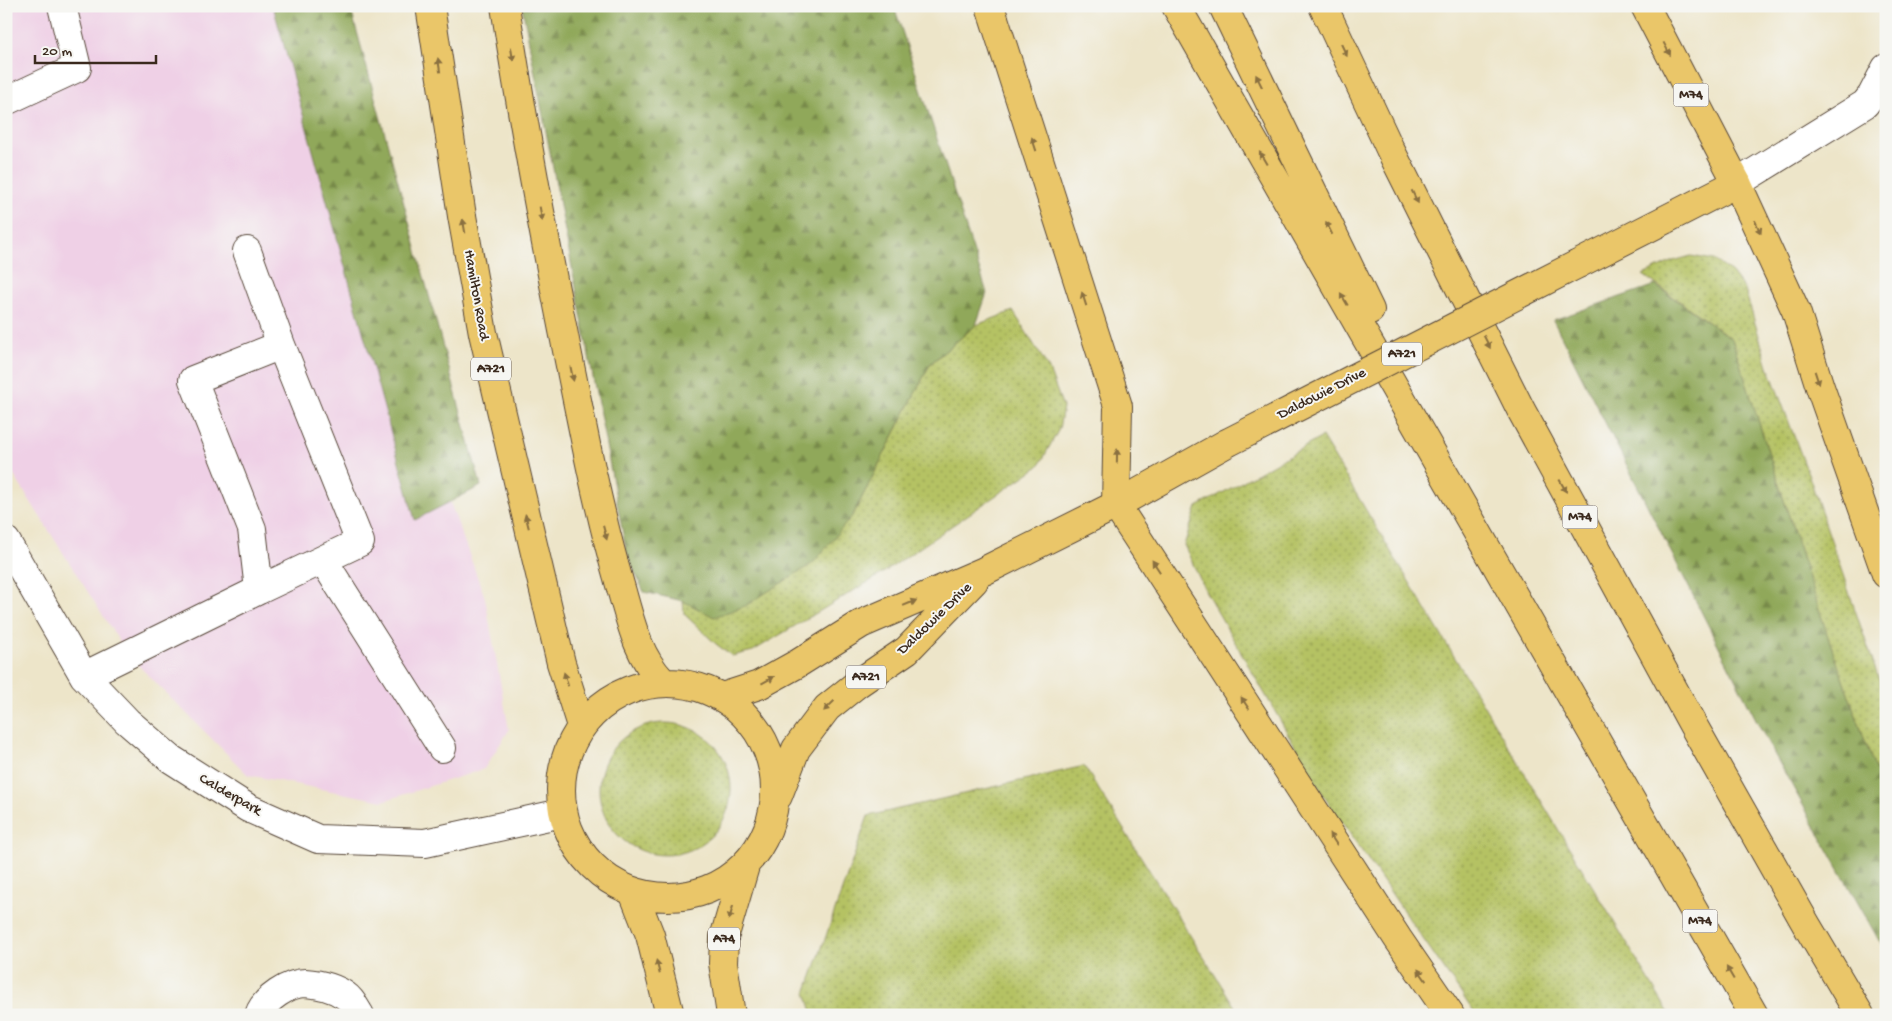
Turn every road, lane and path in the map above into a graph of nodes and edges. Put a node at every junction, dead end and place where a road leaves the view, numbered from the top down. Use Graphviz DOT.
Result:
graph roads {
  1 [pos="62,6"];
  2 [pos="430,6"];
  3 [pos="505,6"];
  4 [pos="990,6"];
  5 [pos="1176,6"];
  6 [pos="1223,6"];
  7 [pos="1323,6"];
  8 [pos="1645,6"];
  9 [pos="1886,69"];
  10 [pos="6,101"];
  11 [pos="1737,183"];
  12 [pos="247,251"];
  13 [pos="281,346"];
  14 [pos="1116,505"];
  15 [pos="6,540"];
  16 [pos="323,560"];
  17 [pos="984,571"];
  18 [pos="1886,574"];
  19 [pos="259,590"];
  20 [pos="84,676"];
  21 [pos="662,681"];
  22 [pos="722,697"];
  23 [pos="581,726"];
  24 [pos="442,748"];
  25 [pos="775,803"];
  26 [pos="562,813"];
  27 [pos="1646,828"];
  28 [pos="745,866"];
  29 [pos="634,892"];
  30 [pos="259,1015"];
  31 [pos="360,1015"];
  32 [pos="670,1015"];
  33 [pos="731,1015"];
  34 [pos="1450,1015"];
  35 [pos="1754,1015"];
  36 [pos="1860,1015"];
  1 -- 10 [label="street"];
  23 -- 2 [label="main road, Hamilton Road / A721, one-way"];
  3 -- 21 [label="main road, one-way"];
  14 -- 4 [label="main road, one-way"];
  27 -- 5 [label="main road, one-way"];
  27 -- 6 [label="main road, M74, one-way"];
  7 -- 36 [label="main road, M74, one-way"];
  8 -- 11 [label="main road, M74, one-way"];
  9 -- 11 [label="street"];
  11 -- 14 [label="main road, Daldowie Drive / A721, bridge"];
  11 -- 18 [label="main road, M74, one-way"];
  12 -- 13 [label="street"];
  13 -- 16 [label="street"];
  13 -- 19 [label="street"];
  14 -- 17 [label="main road, A721"];
  34 -- 14 [label="main road, one-way"];
  15 -- 20 [label="street, Calderpark"];
  16 -- 19 [label="street"];
  16 -- 24 [label="street"];
  22 -- 17 [label="main road, A721, one-way"];
  17 -- 25 [label="main road, Daldowie Drive / A721, one-way"];
  19 -- 20 [label="street"];
  20 -- 26 [label="street, Calderpark"];
  21 -- 22 [label="main road, A721"];
  21 -- 23 [label="main road, A721"];
  22 -- 25 [label="main road, A721"];
  23 -- 26 [label="main road, A721"];
  25 -- 28 [label="main road, A721"];
  26 -- 29 [label="main road, A721"];
  35 -- 27 [label="main road, M74, one-way"];
  28 -- 29 [label="main road, A721"];
  28 -- 33 [label="main road, A74, one-way"];
  32 -- 29 [label="main road, one-way"];
  30 -- 31 [label="street"];
}
